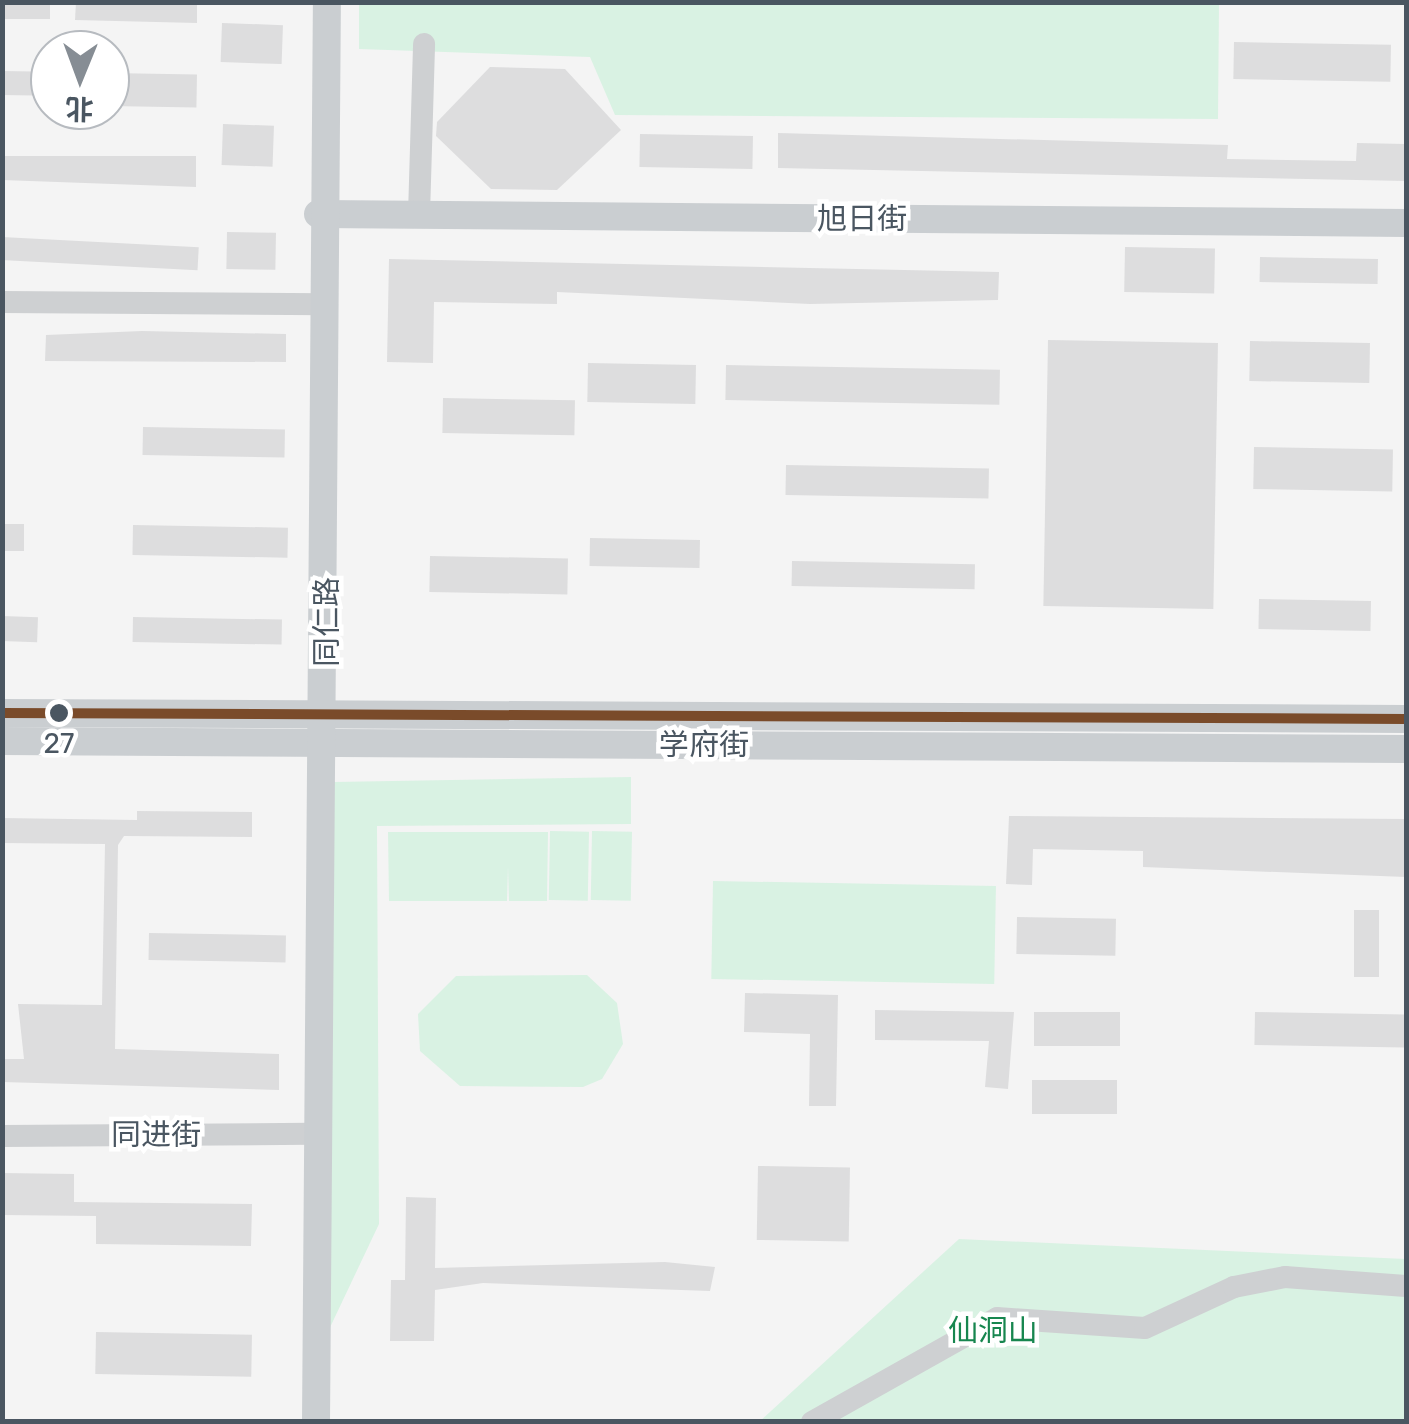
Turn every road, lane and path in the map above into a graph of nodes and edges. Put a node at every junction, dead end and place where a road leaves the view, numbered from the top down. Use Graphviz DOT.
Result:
graph roads {
  1 [pos="318,2"];
  2 [pos="327,2"];
  3 [pos="424,44"];
  4 [pos="322,214"];
  5 [pos="419,215"];
  6 [pos="1406,223"];
  7 [pos="2,302"];
  8 [pos="321,304"];
  9 [pos="2,713"];
  10 [pos="1406,719"];
  11 [pos="321,729"];
  12 [pos="2,741"];
  13 [pos="1406,749"];
  14 [pos="310,1134"];
  15 [pos="2,1136"];
  16 [pos="1406,1286"];
  17 [pos="306,1422"];
  18 [pos="316,1422"];
  19 [pos="812,1422"];
  1 -- 4 [label="main road, 同仁路"];
  2 -- 4 [label="main road, 同仁路"];
  3 -- 5 [label="street"];
  4 -- 5 [label="main road, 旭日街"];
  4 -- 8 [label="main road, 同仁路"];
  5 -- 6 [label="main road, 旭日街"];
  7 -- 8 [label="street"];
  8 -- 11 [label="main road, 同仁路"];
  9 -- 11 [label="main road, 学府街"];
  10 -- 11 [label="main road, 学府街"];
  11 -- 12 [label="main road, 学府街"];
  11 -- 13 [label="main road, 学府街"];
  11 -- 14 [label="main road, 同仁路"];
  11 -- 18 [label="main road, 同仁路"];
  14 -- 15 [label="street, 同进街"];
  14 -- 17 [label="main road, 同仁路"];
  16 -- 19 [label="street"];
}
